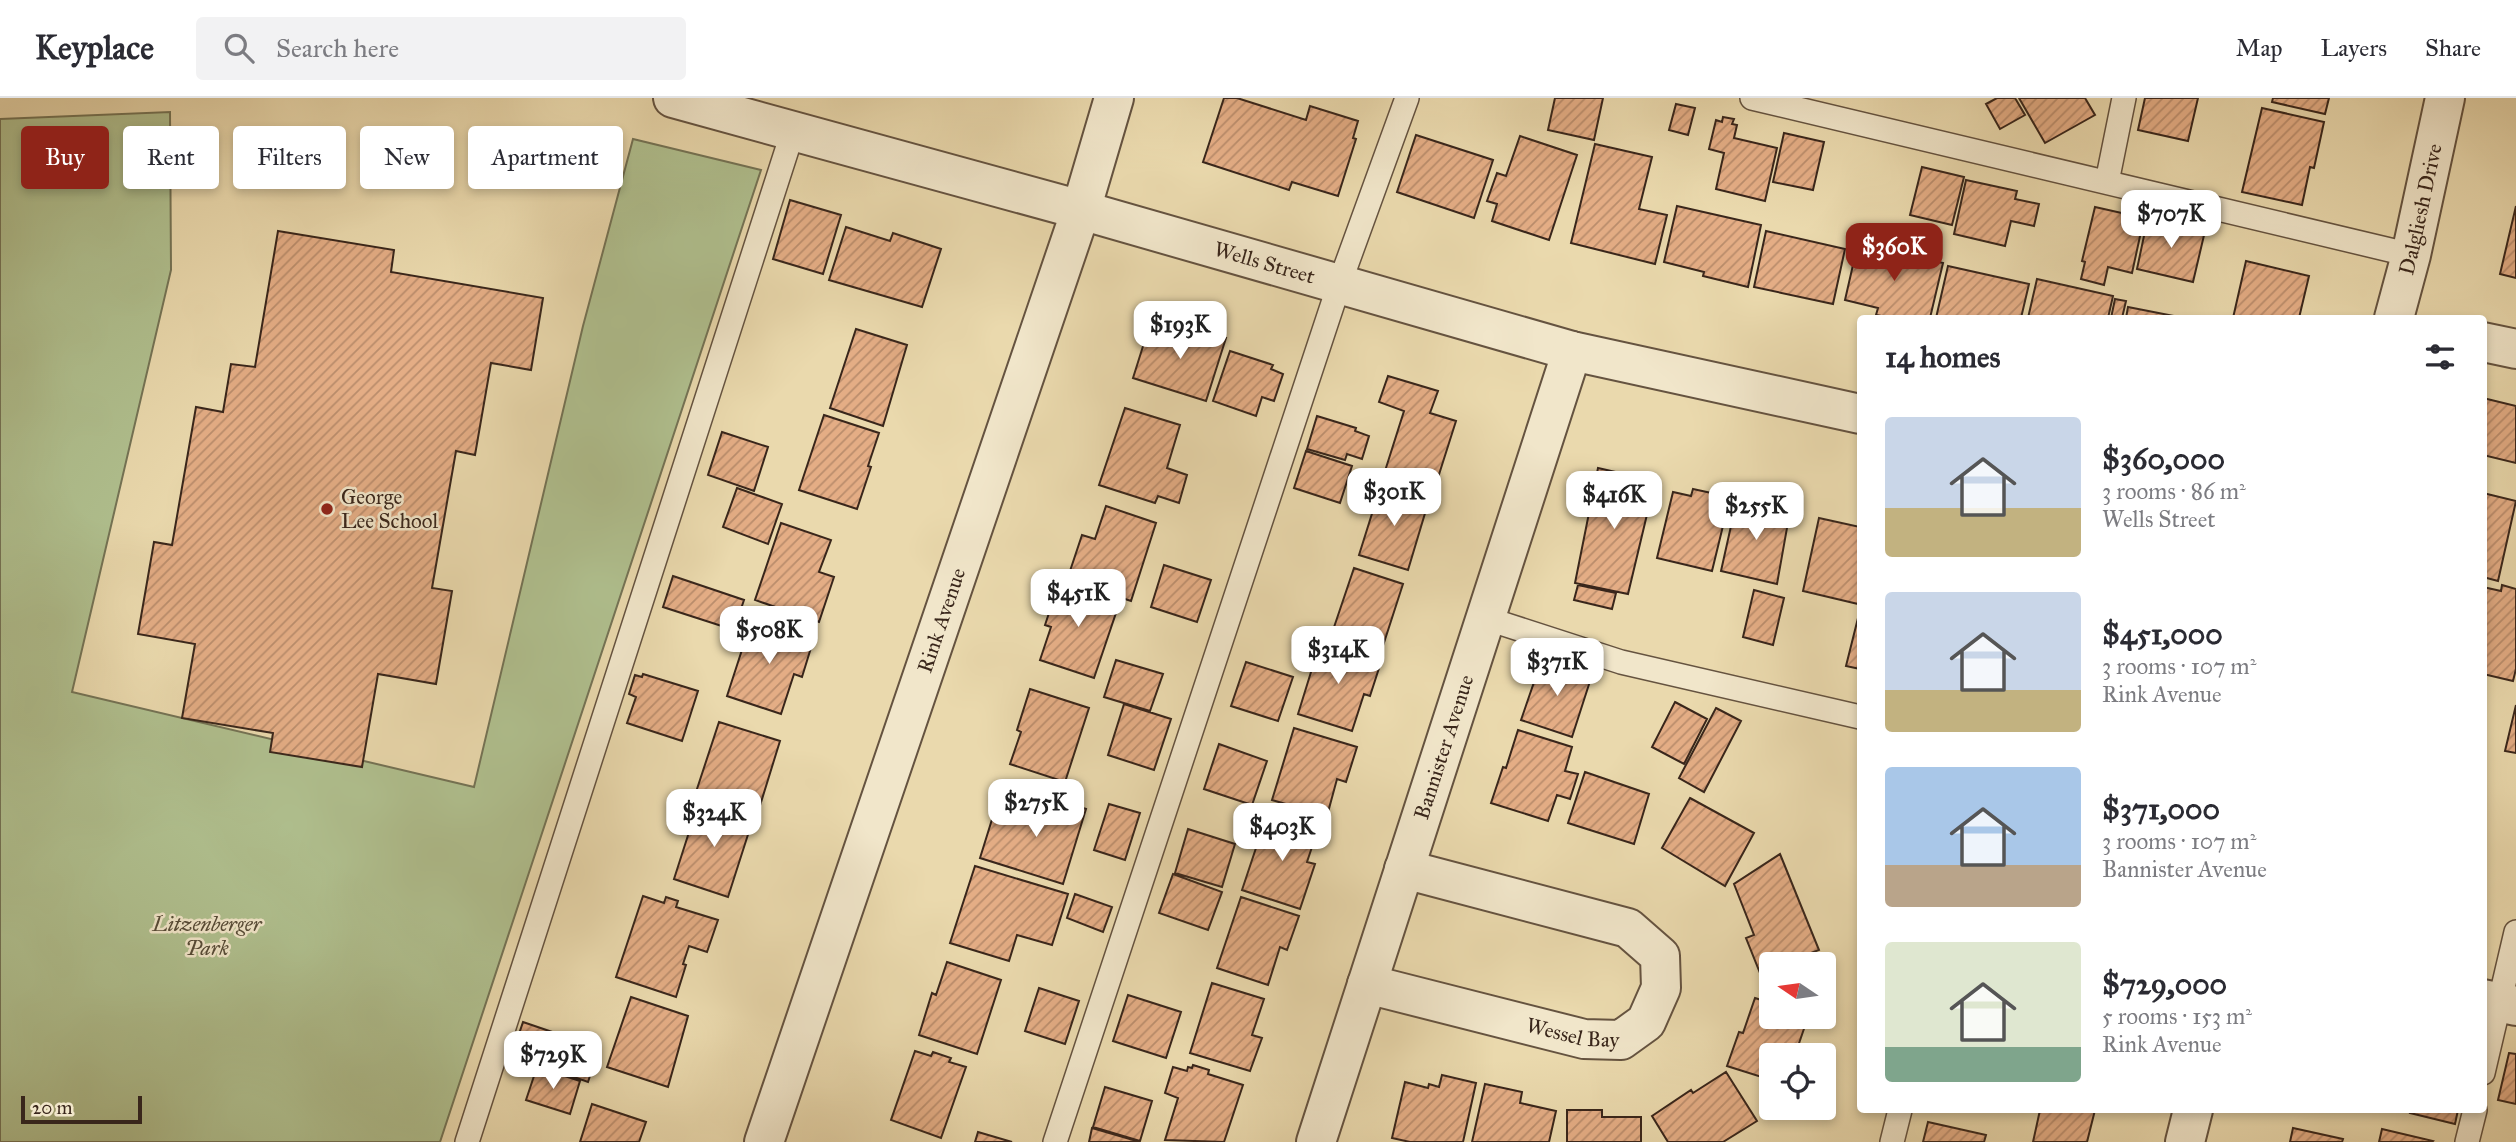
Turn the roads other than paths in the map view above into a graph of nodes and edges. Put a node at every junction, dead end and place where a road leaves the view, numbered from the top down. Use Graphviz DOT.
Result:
graph roads {
  1 [pos="673,98"];
  2 [pos="1114,98"];
  3 [pos="1407,98"];
  4 [pos="1752,98"];
  5 [pos="2124,98"];
  6 [pos="2445,98"];
  7 [pos="793,131"];
  8 [pos="2107,182"];
  9 [pos="1082,210"];
  10 [pos="2411,255"];
  11 [pos="1339,285"];
  12 [pos="2395,315"];
  13 [pos="2487,343"];
  14 [pos="2516,349"];
  15 [pos="1572,351"];
  16 [pos="1857,413"];
  17 [pos="1486,618"];
  18 [pos="1857,716"];
  19 [pos="1404,869"];
  20 [pos="2516,932"];
  21 [pos="1367,984"];
  22 [pos="2500,1003"];
  23 [pos="2487,1057"];
  24 [pos="1899,1113"];
  25 [pos="2192,1113"];
  26 [pos="2474,1113"];
  27 [pos="467,1142"];
  28 [pos="764,1142"];
  29 [pos="1055,1142"];
  30 [pos="1316,1142"];
  31 [pos="1892,1142"];
  32 [pos="2185,1142"];
  33 [pos="2467,1142"];
  1 -- 7 [label="street, Wells Street"];
  2 -- 9 [label="street, Rink Avenue"];
  3 -- 11 [label="lane"];
  4 -- 8 [label="lane"];
  5 -- 8 [label="lane"];
  6 -- 10 [label="street, Dalgliesh Drive"];
  7 -- 9 [label="street, Wells Street"];
  7 -- 27 [label="lane"];
  8 -- 10 [label="lane"];
  9 -- 11 [label="street, Wells Street"];
  9 -- 28 [label="street, Rink Avenue"];
  10 -- 12 [label="street, Dalgliesh Drive"];
  11 -- 15 [label="street, Wells Street"];
  11 -- 29 [label="lane"];
  13 -- 14 [label="street"];
  15 -- 16 [label="street, Wells Street"];
  15 -- 17 [label="street, Bannister Avenue"];
  17 -- 18 [label="lane"];
  17 -- 19 [label="street, Bannister Avenue"];
  19 -- 21 [label="street, Bannister Avenue"];
  19 -- 21 [label="street, Wessel Bay"];
  20 -- 22 [label="lane"];
  21 -- 30 [label="street, Bannister Avenue"];
  22 -- 23 [label="lane"];
  24 -- 31 [label="lane"];
  25 -- 32 [label="street"];
  26 -- 33 [label="lane"];
}
